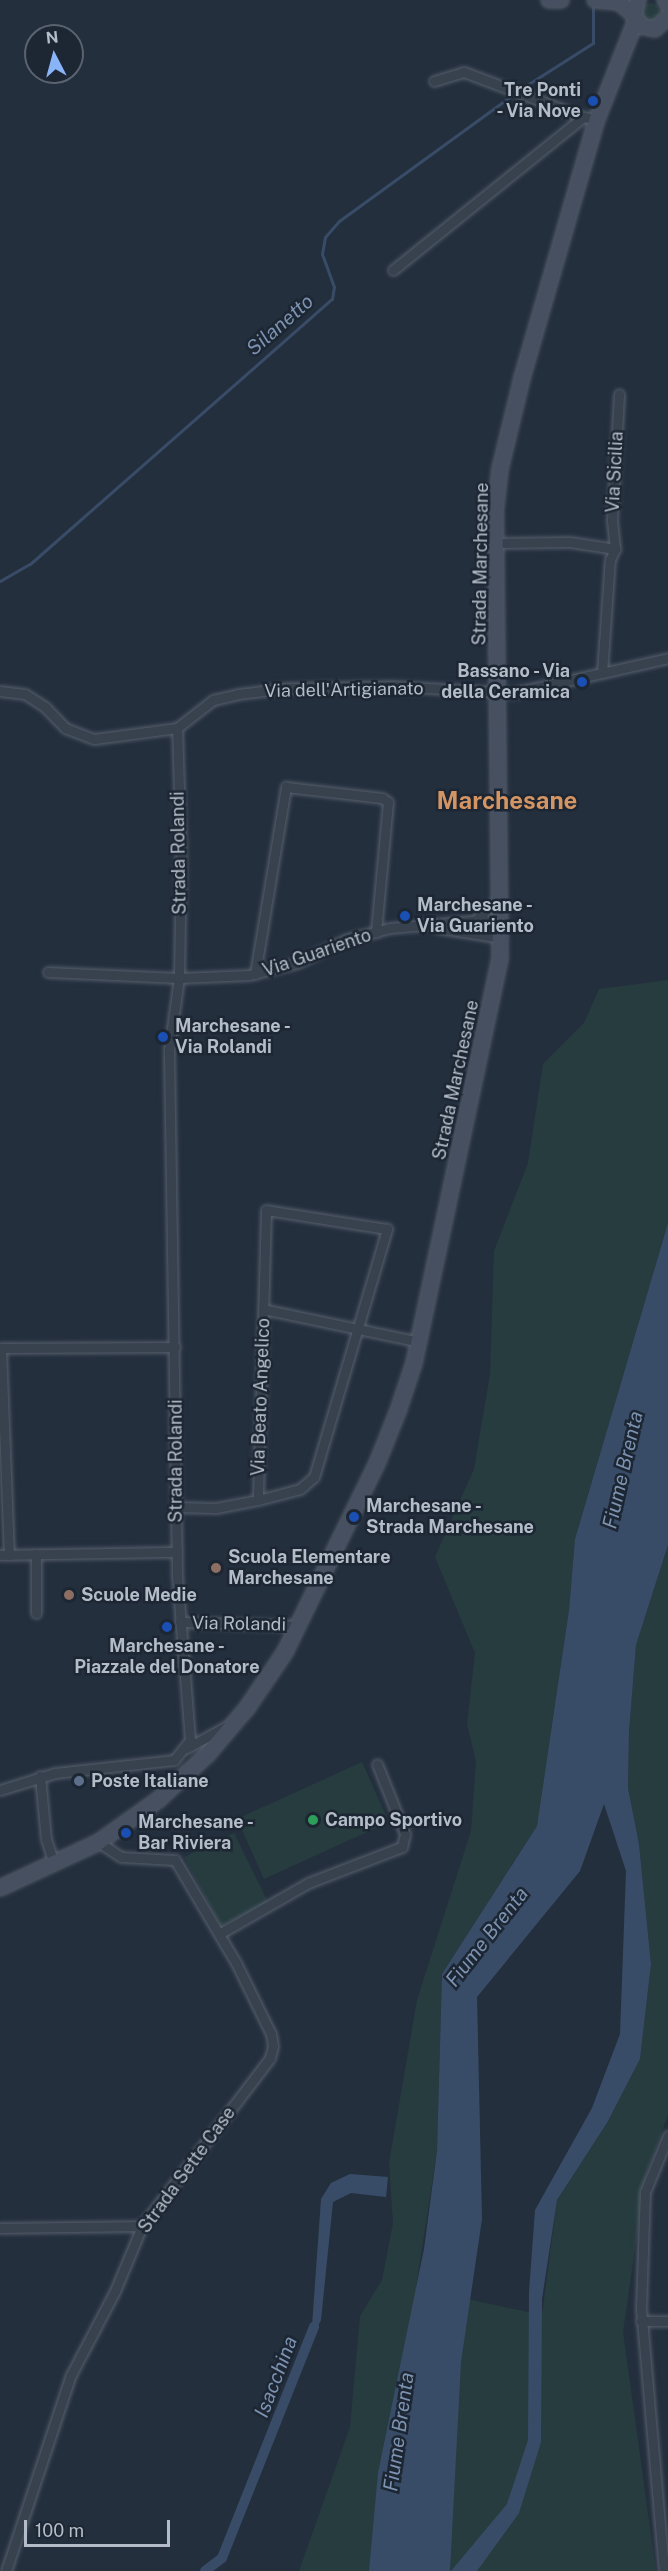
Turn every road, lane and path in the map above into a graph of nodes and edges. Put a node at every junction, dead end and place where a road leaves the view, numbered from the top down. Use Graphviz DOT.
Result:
graph roads {
  1 [pos="549,0"];
  2 [pos="561,0"];
  3 [pos="595,0"];
  4 [pos="638,0"];
  5 [pos="665,0"];
  6 [pos="668,5"];
  7 [pos="635,17"];
  8 [pos="668,18"];
  9 [pos="647,28"];
  10 [pos="618,60"];
  11 [pos="434,81"];
  12 [pos="590,118"];
  13 [pos="393,270"];
  14 [pos="619,394"];
  15 [pos="495,543"];
  16 [pos="615,549"];
  17 [pos="668,658"];
  18 [pos="602,673"];
  19 [pos="0,691"];
  20 [pos="498,693"];
  21 [pos="177,728"];
  22 [pos="502,892"];
  23 [pos="472,921"];
  24 [pos="418,925"];
  25 [pos="376,932"];
  26 [pos="502,935"];
  27 [pos="48,972"];
  28 [pos="255,974"];
  29 [pos="179,978"];
  30 [pos="263,1309"];
  31 [pos="359,1328"];
  32 [pos="418,1342"];
  33 [pos="175,1347"];
  34 [pos="1,1348"];
  35 [pos="258,1500"];
  36 [pos="176,1507"];
  37 [pos="177,1552"];
  38 [pos="36,1554"];
  39 [pos="4,1555"];
  40 [pos="36,1613"];
  41 [pos="180,1622"];
  42 [pos="298,1626"];
  43 [pos="235,1722"];
  44 [pos="187,1749"];
  45 [pos="377,1764"];
  46 [pos="40,1776"];
  47 [pos="0,1790"];
  48 [pos="99,1842"];
  49 [pos="54,1863"];
  50 [pos="0,1888"];
  51 [pos="219,1934"];
  52 [pos="668,2136"];
  53 [pos="142,2226"];
  54 [pos="0,2228"];
  55 [pos="641,2321"];
  56 [pos="668,2321"];
  57 [pos="6,2571"];
  58 [pos="664,2571"];
  1 -- 2 [label="main road"];
  3 -- 7 [label="main road"];
  4 -- 7 [label="main road, Strada Marchesane"];
  5 -- 6 [label="main road"];
  7 -- 9 [label="main road"];
  7 -- 10 [label="main road, Strada Marchesane"];
  8 -- 9 [label="main road"];
  9 -- 10 [label="main road, Strada Marchesane"];
  10 -- 12 [label="main road, Strada Marchesane"];
  11 -- 12 [label="street"];
  12 -- 13 [label="street"];
  12 -- 15 [label="main road, Strada Marchesane"];
  14 -- 16 [label="street, Via Sicilia"];
  15 -- 16 [label="street"];
  15 -- 20 [label="main road, Strada Marchesane"];
  16 -- 18 [label="street, Via Sicilia"];
  17 -- 18 [label="street, Via dell'Artigianato"];
  18 -- 20 [label="street, Via dell'Artigianato"];
  19 -- 21 [label="street"];
  20 -- 21 [label="street, Via dell'Artigianato"];
  20 -- 22 [label="main road, Strada Marchesane"];
  21 -- 29 [label="street, Strada Rolandi"];
  22 -- 23 [label="street"];
  22 -- 26 [label="main road, Strada Marchesane"];
  23 -- 24 [label="street, Via Guariento"];
  23 -- 26 [label="street, Via Guariento"];
  24 -- 25 [label="street, Via Guariento"];
  24 -- 26 [label="street, Via Guariento"];
  25 -- 28 [label="street, Via Guariento"];
  25 -- 28 [label="street"];
  26 -- 32 [label="main road, Strada Marchesane"];
  27 -- 29 [label="street"];
  28 -- 29 [label="street, Via Guariento"];
  29 -- 33 [label="street, Strada Rolandi"];
  30 -- 31 [label="street, Via Beato Angelico"];
  30 -- 31 [label="street"];
  30 -- 35 [label="street, Via Beato Angelico"];
  31 -- 32 [label="street, Via Beato Angelico"];
  31 -- 35 [label="street"];
  32 -- 42 [label="main road, Strada Marchesane"];
  33 -- 34 [label="street"];
  33 -- 36 [label="street, Strada Rolandi"];
  34 -- 39 [label="street"];
  35 -- 36 [label="street"];
  36 -- 37 [label="street, Strada Rolandi"];
  37 -- 38 [label="street"];
  37 -- 41 [label="street, Strada Rolandi"];
  38 -- 39 [label="street"];
  38 -- 40 [label="street"];
  41 -- 42 [label="street, Via Rolandi"];
  41 -- 44 [label="street, Strada Rolandi"];
  42 -- 43 [label="main road, Strada Marchesane"];
  43 -- 44 [label="street"];
  43 -- 48 [label="main road, Strada Marchesane"];
  44 -- 46 [label="street"];
  45 -- 51 [label="street"];
  46 -- 47 [label="street"];
  46 -- 49 [label="street"];
  48 -- 49 [label="main road, Strada Marchesane"];
  48 -- 51 [label="street, Strada Sette Case"];
  49 -- 50 [label="main road, Strada Marchesane"];
  51 -- 53 [label="street, Strada Sette Case"];
  52 -- 55 [label="street"];
  53 -- 54 [label="street"];
  53 -- 57 [label="street, Strada Sette Case"];
  55 -- 56 [label="street"];
  55 -- 58 [label="street"];
}
